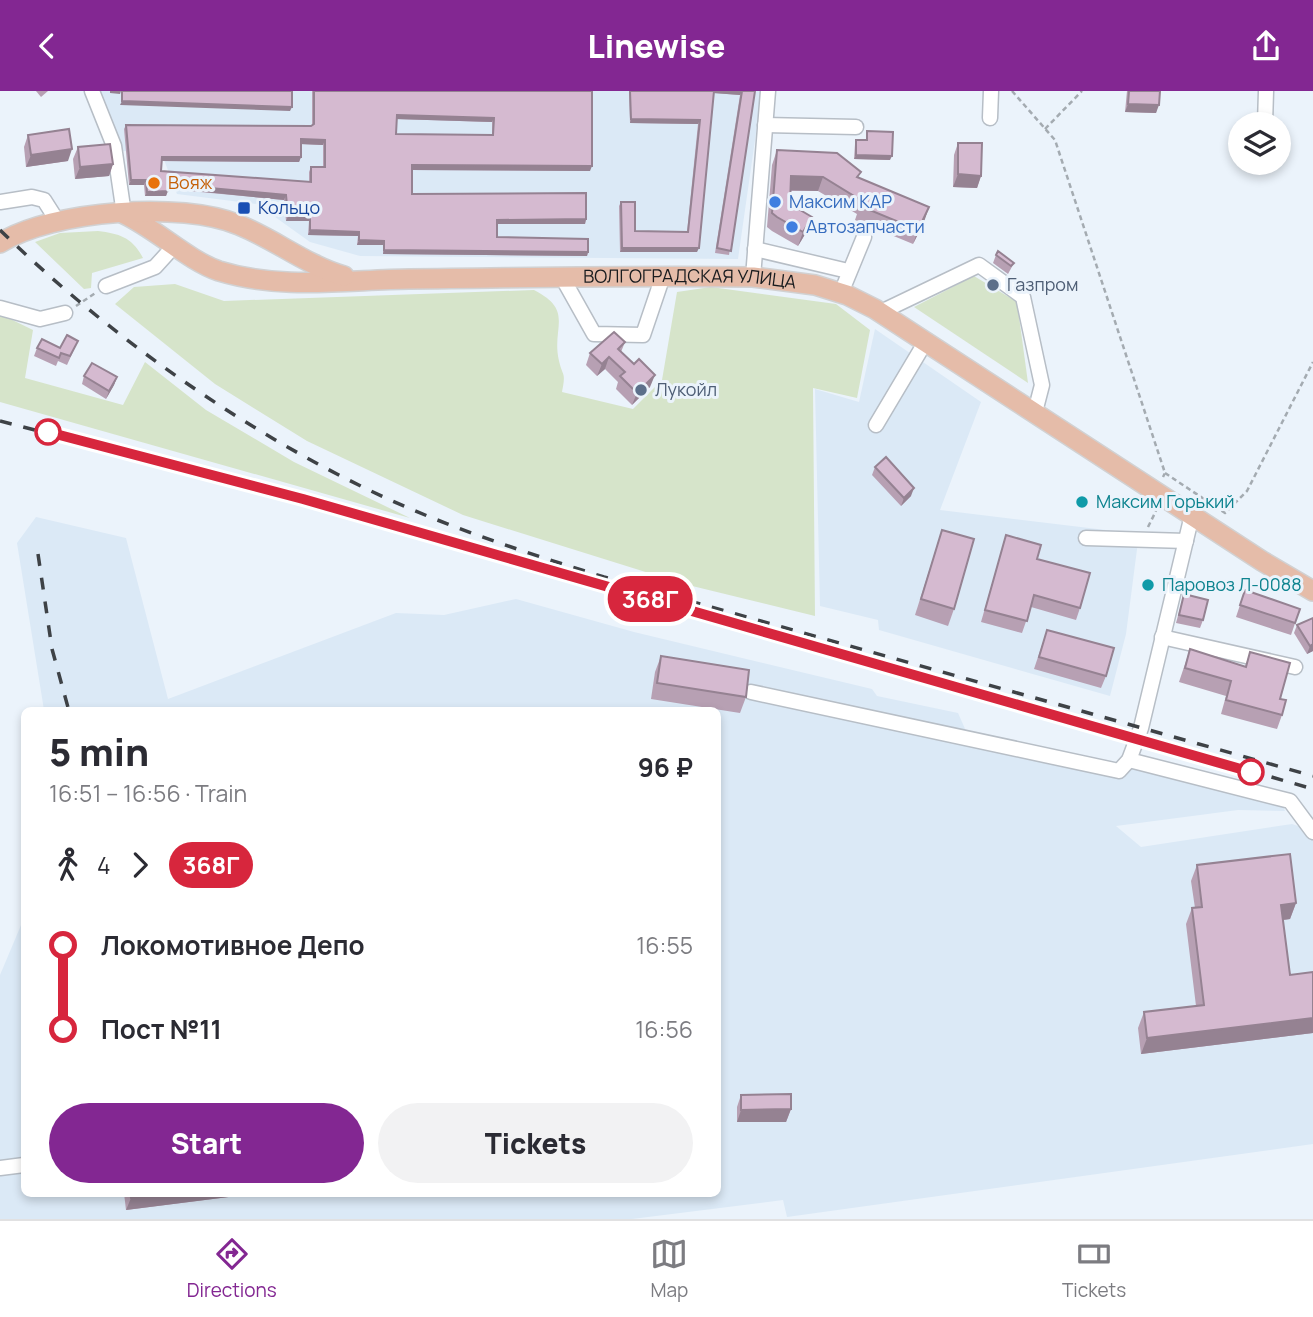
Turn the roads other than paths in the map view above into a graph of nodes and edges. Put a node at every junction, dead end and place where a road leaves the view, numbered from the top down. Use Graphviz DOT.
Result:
graph roads {
  1 [pos="92,91"];
  2 [pos="768,91"];
  3 [pos="991,91"];
  4 [pos="1266,91"];
  5 [pos="1265,112"];
  6 [pos="990,118"];
  7 [pos="765,125"];
  8 [pos="856,127"];
  9 [pos="0,202"];
  10 [pos="197,213"];
  11 [pos="124,214"];
  12 [pos="58,222"];
  13 [pos="864,237"];
  14 [pos="0,243"];
  15 [pos="179,248"];
  16 [pos="755,249"];
  17 [pos="848,271"];
  18 [pos="663,276"];
  19 [pos="562,277"];
  20 [pos="753,277"];
  21 [pos="359,280"];
  22 [pos="106,286"];
  23 [pos="841,293"];
  24 [pos="0,308"];
  25 [pos="880,312"];
  26 [pos="65,313"];
  27 [pos="926,341"];
  28 [pos="1035,412"];
  29 [pos="876,425"];
  30 [pos="1192,515"];
  31 [pos="1086,538"];
  32 [pos="1186,541"];
  33 [pos="1313,591"];
  34 [pos="1162,637"];
  35 [pos="1295,667"];
  36 [pos="751,692"];
  37 [pos="1129,760"];
  38 [pos="1313,832"];
  39 [pos="21,1165"];
  40 [pos="0,1168"];
  1 -- 11 [label="street"];
  2 -- 7 [label="street"];
  3 -- 6 [label="street"];
  4 -- 5 [label="street"];
  7 -- 8 [label="street"];
  7 -- 16 [label="street"];
  9 -- 12 [label="street"];
  10 -- 11 [label="main road"];
  10 -- 15 [label="main road"];
  10 -- 21 [label="main road"];
  11 -- 12 [label="main road"];
  11 -- 15 [label="main road, ВОЛГОГРАДСКАЯ УЛИЦА"];
  12 -- 14 [label="main road"];
  13 -- 17 [label="street"];
  15 -- 21 [label="main road, ВОЛГОГРАДСКАЯ УЛИЦА"];
  15 -- 22 [label="street"];
  16 -- 17 [label="street"];
  16 -- 20 [label="street"];
  17 -- 23 [label="street"];
  18 -- 19 [label="main road, ВОЛГОГРАДСКАЯ УЛИЦА"];
  18 -- 19 [label="street"];
  18 -- 20 [label="main road, ВОЛГОГРАДСКАЯ УЛИЦА"];
  19 -- 21 [label="main road, ВОЛГОГРАДСКАЯ УЛИЦА"];
  20 -- 23 [label="main road, ВОЛГОГРАДСКАЯ УЛИЦА"];
  23 -- 25 [label="main road, ВОЛГОГРАДСКАЯ УЛИЦА"];
  24 -- 26 [label="street"];
  25 -- 27 [label="main road, ВОЛГОГРАДСКАЯ УЛИЦА"];
  25 -- 28 [label="street"];
  27 -- 28 [label="main road, ВОЛГОГРАДСКАЯ УЛИЦА"];
  27 -- 29 [label="street"];
  28 -- 30 [label="main road, ВОЛГОГРАДСКАЯ УЛИЦА"];
  30 -- 32 [label="street"];
  30 -- 33 [label="main road, ВОЛГОГРАДСКАЯ УЛИЦА"];
  31 -- 32 [label="street"];
  32 -- 34 [label="street"];
  34 -- 35 [label="street"];
  34 -- 37 [label="street"];
  36 -- 37 [label="street"];
  37 -- 38 [label="street"];
  39 -- 40 [label="street"];
}
